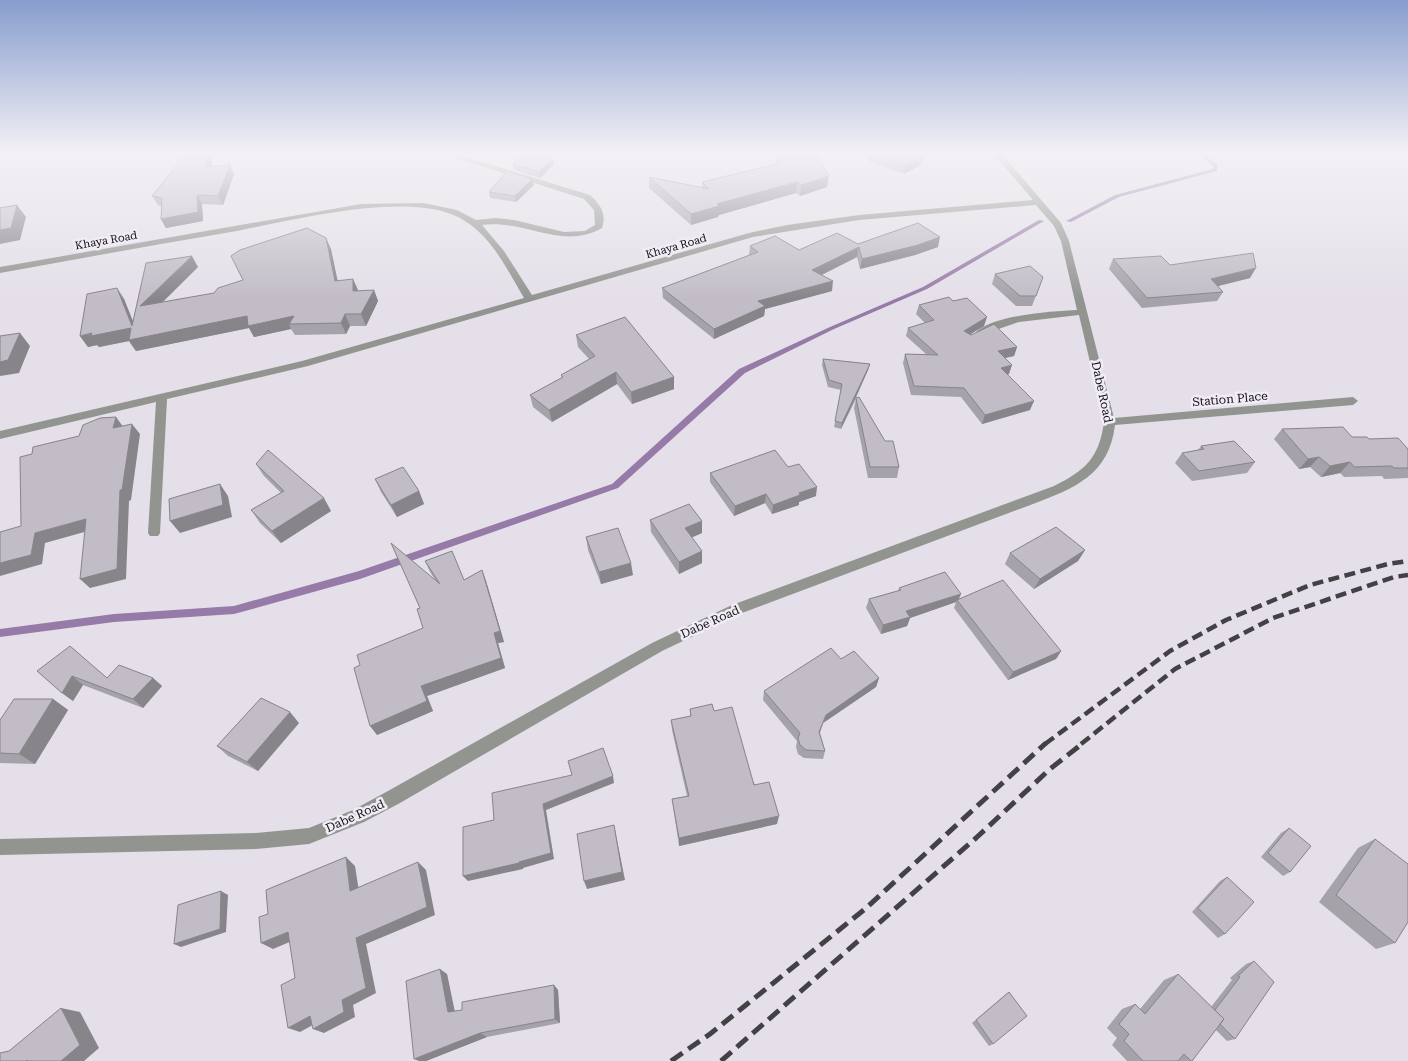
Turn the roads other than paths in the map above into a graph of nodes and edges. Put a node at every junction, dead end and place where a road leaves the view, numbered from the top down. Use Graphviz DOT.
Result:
graph roads {
  1 [pos="593,202"];
  2 [pos="1040,202"];
  3 [pos="475,223"];
  4 [pos="0,270"];
  5 [pos="530,300"];
  6 [pos="1083,312"];
  7 [pos="968,338"];
  8 [pos="162,398"];
  9 [pos="1353,401"];
  10 [pos="1110,422"];
  11 [pos="0,435"];
  12 [pos="154,533"];
  13 [pos="0,847"];
  1 -- 3 [label="street"];
  2 -- 5 [label="street, Khaya Road"];
  2 -- 6 [label="street, Dabe Road"];
  3 -- 4 [label="street, Khaya Road"];
  3 -- 5 [label="street, Khaya Road"];
  5 -- 8 [label="street, Khaya Road"];
  6 -- 7 [label="street"];
  6 -- 10 [label="street, Dabe Road"];
  8 -- 11 [label="street, Khaya Road"];
  8 -- 12 [label="street"];
  9 -- 10 [label="street, Station Place"];
  10 -- 13 [label="street, Dabe Road"];
}
